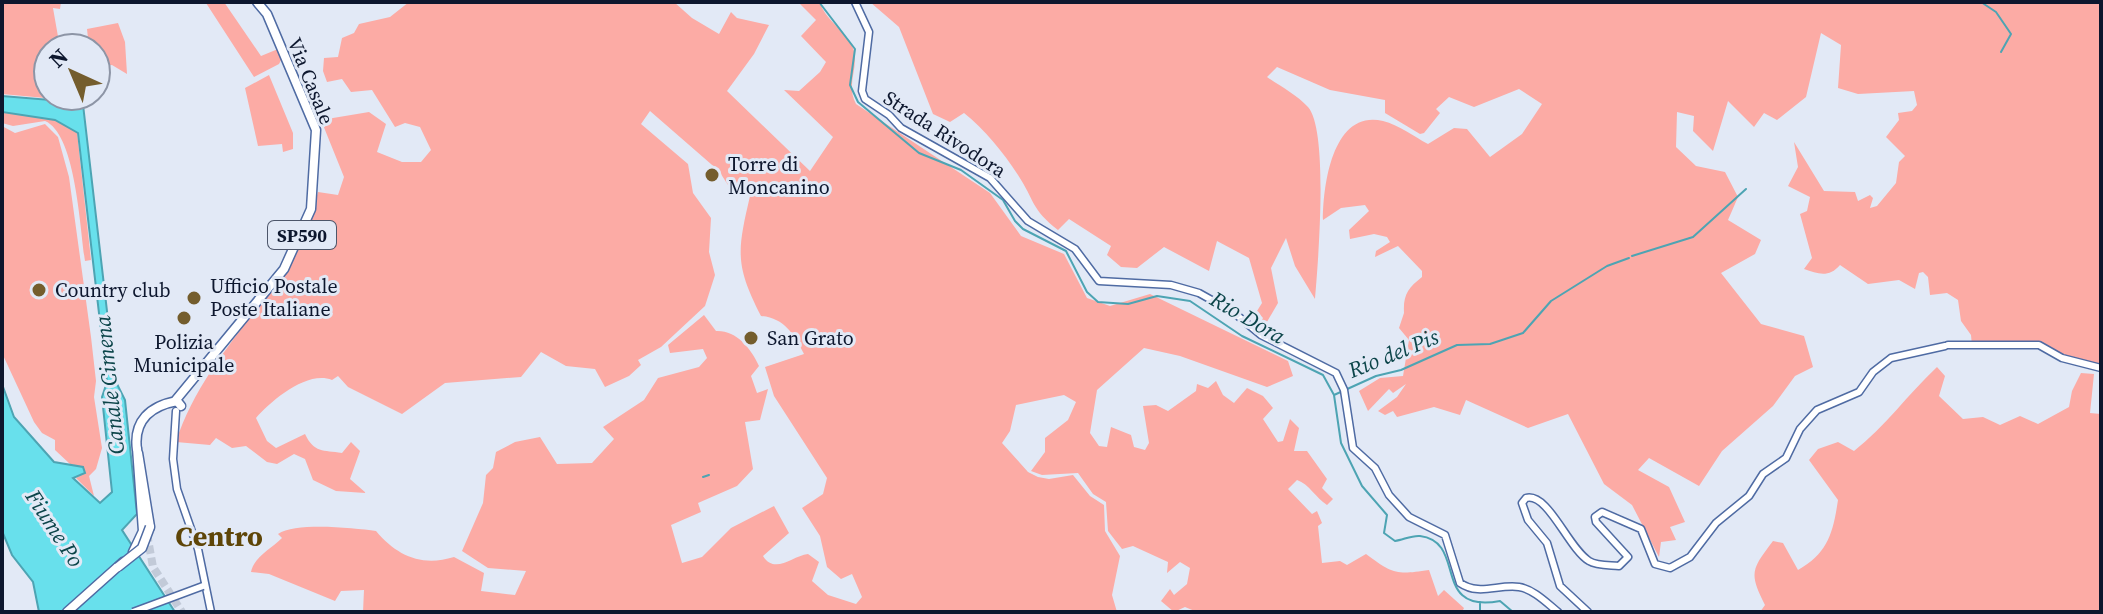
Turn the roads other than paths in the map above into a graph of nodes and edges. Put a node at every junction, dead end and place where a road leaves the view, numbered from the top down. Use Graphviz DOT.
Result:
graph roads {
  1 [pos="257,2"];
  2 [pos="855,2"];
  3 [pos="2101,368"];
  4 [pos="174,406"];
  5 [pos="137,448"];
  6 [pos="118,567"];
  7 [pos="203,586"];
  8 [pos="67,612"];
  9 [pos="133,612"];
  10 [pos="211,612"];
  11 [pos="1558,612"];
  12 [pos="1588,612"];
  1 -- 4 [label="main road, Via Casale / SP590"];
  2 -- 11 [label="street, Strada Rivodora"];
  3 -- 12 [label="street"];
  4 -- 5 [label="main road"];
  4 -- 7 [label="street, SP590"];
  5 -- 6 [label="main road, bridge"];
  5 -- 6 [label="main road, bridge"];
  6 -- 8 [label="main road"];
  7 -- 9 [label="street, bridge"];
  7 -- 10 [label="street, SP590"];
}
